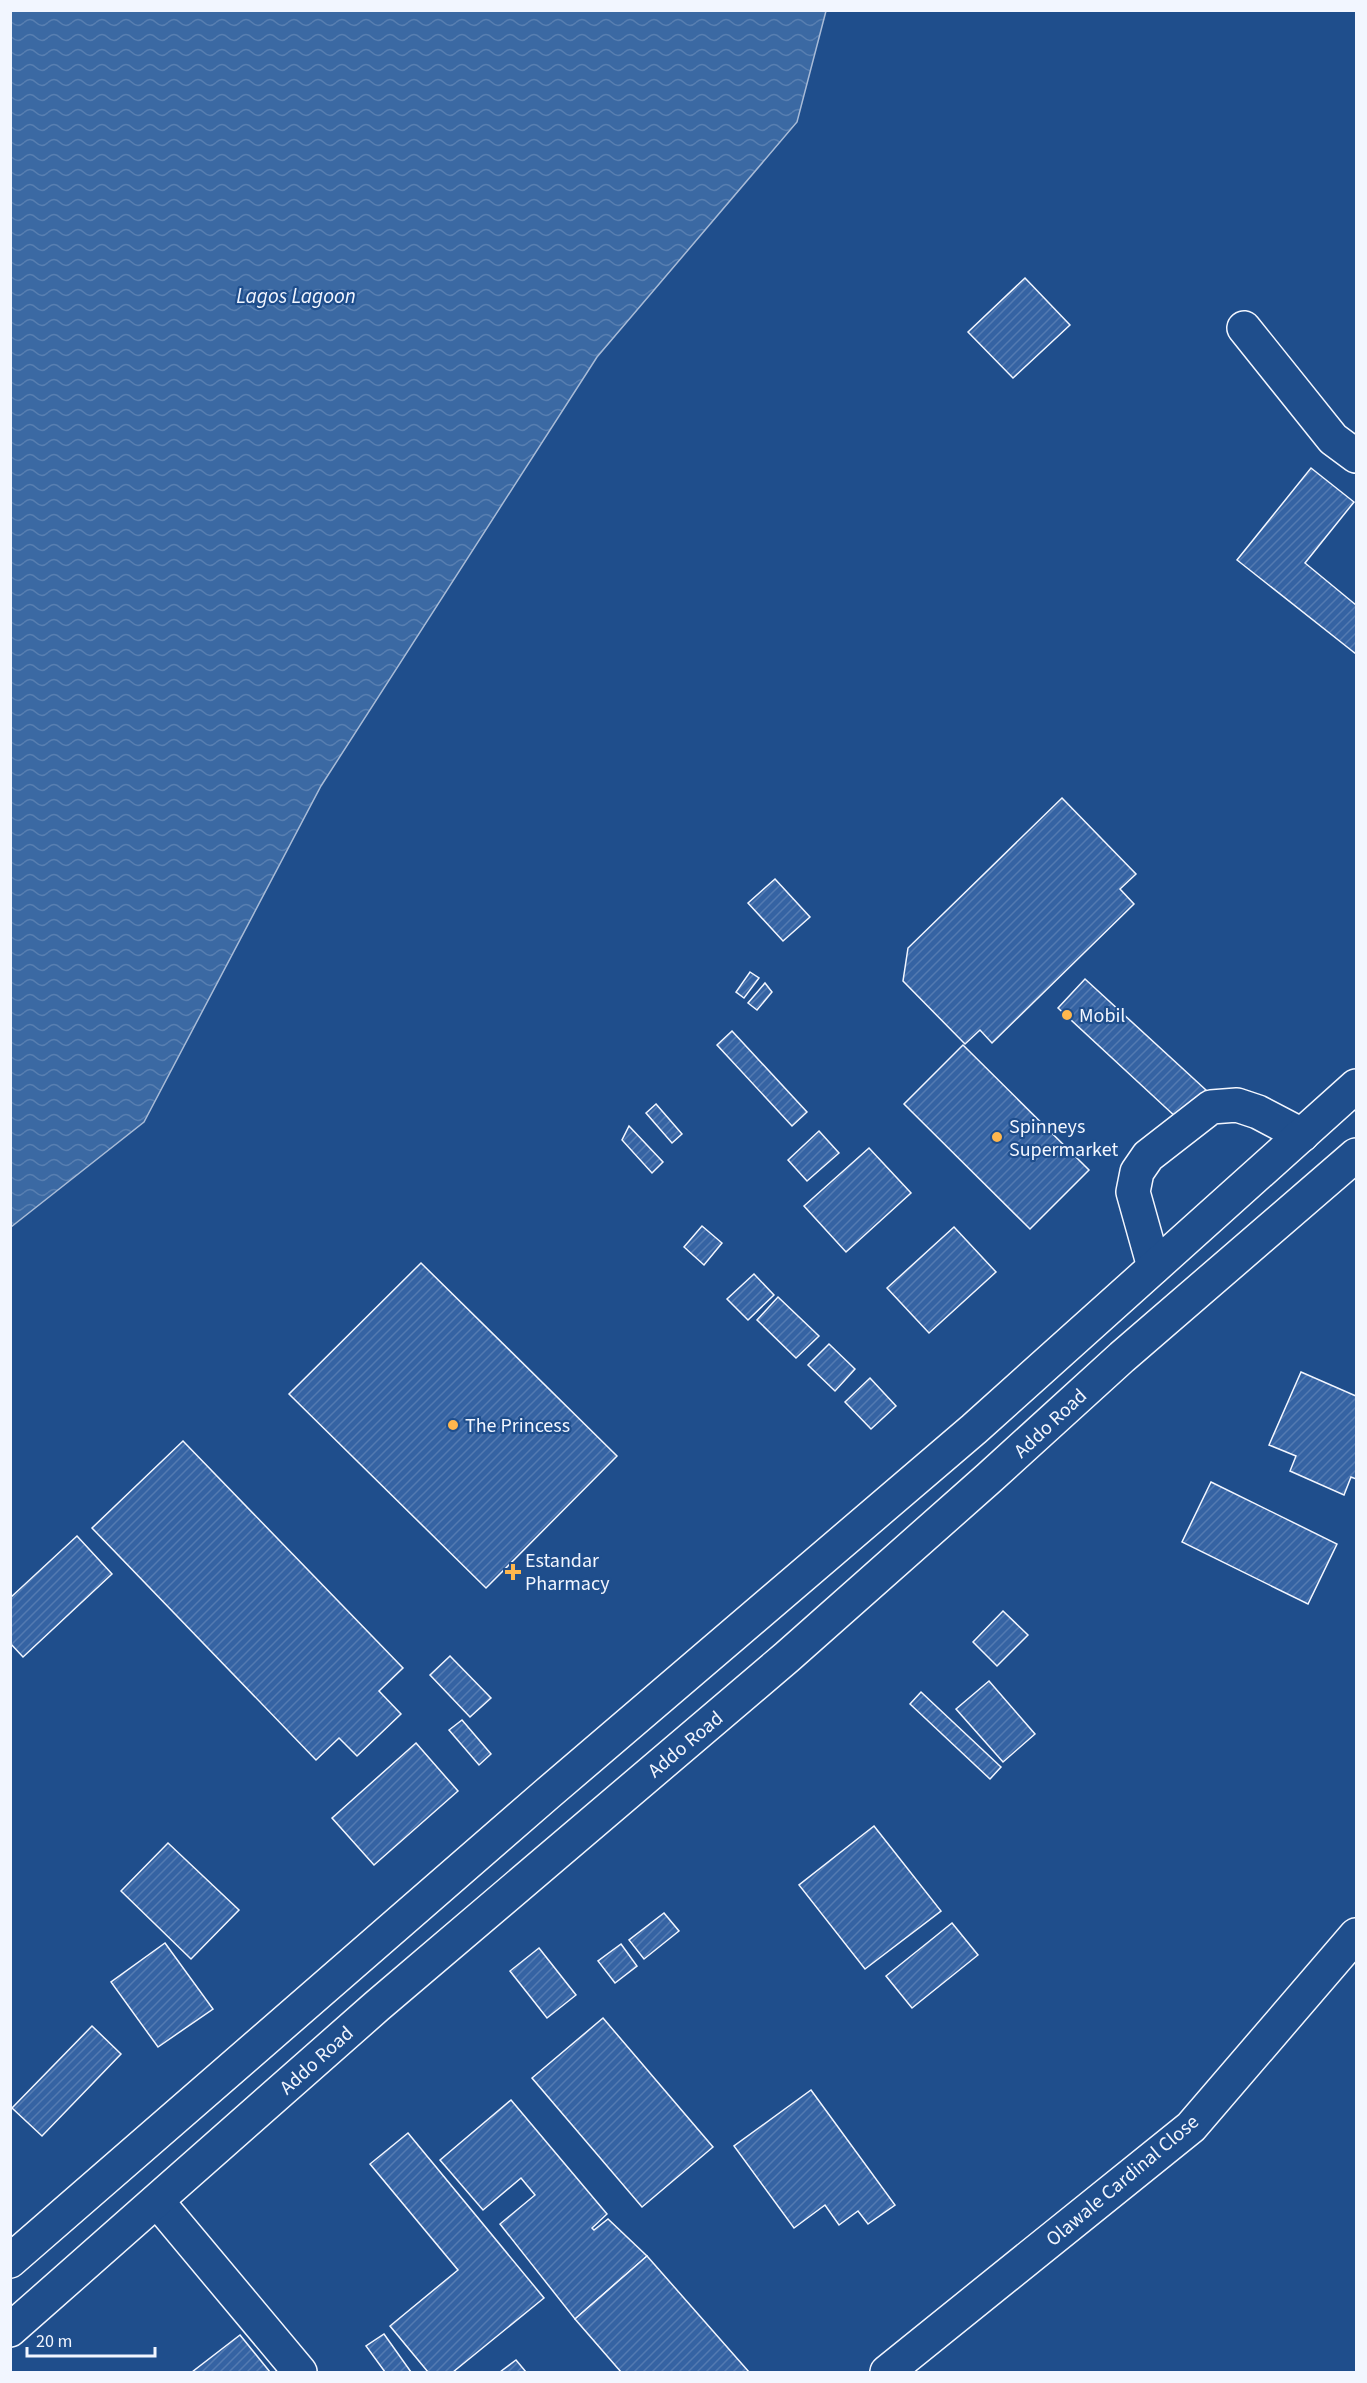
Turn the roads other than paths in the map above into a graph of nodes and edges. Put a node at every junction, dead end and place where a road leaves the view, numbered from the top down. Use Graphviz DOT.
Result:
graph roads {
  1 [pos="1244,328"];
  2 [pos="1356,456"];
  3 [pos="1356,1086"];
  4 [pos="1302,1135"];
  5 [pos="1356,1155"];
  6 [pos="1154,1267"];
  7 [pos="1091,1325"];
  8 [pos="1122,1357"];
  9 [pos="1356,1935"];
  10 [pos="157,2201"];
  11 [pos="10,2261"];
  12 [pos="10,2330"];
  13 [pos="300,2373"];
  14 [pos="886,2373"];
  1 -- 2 [label="main road"];
  3 -- 4 [label="main road"];
  4 -- 6 [label="main road"];
  4 -- 6 [label="main road"];
  5 -- 8 [label="main road, Addo Road"];
  6 -- 7 [label="main road"];
  7 -- 8 [label="main road"];
  7 -- 11 [label="main road"];
  8 -- 10 [label="main road, Addo Road"];
  9 -- 14 [label="main road, Olawale Cardinal Close"];
  10 -- 12 [label="main road, Addo Road"];
  10 -- 13 [label="main road"];
}
